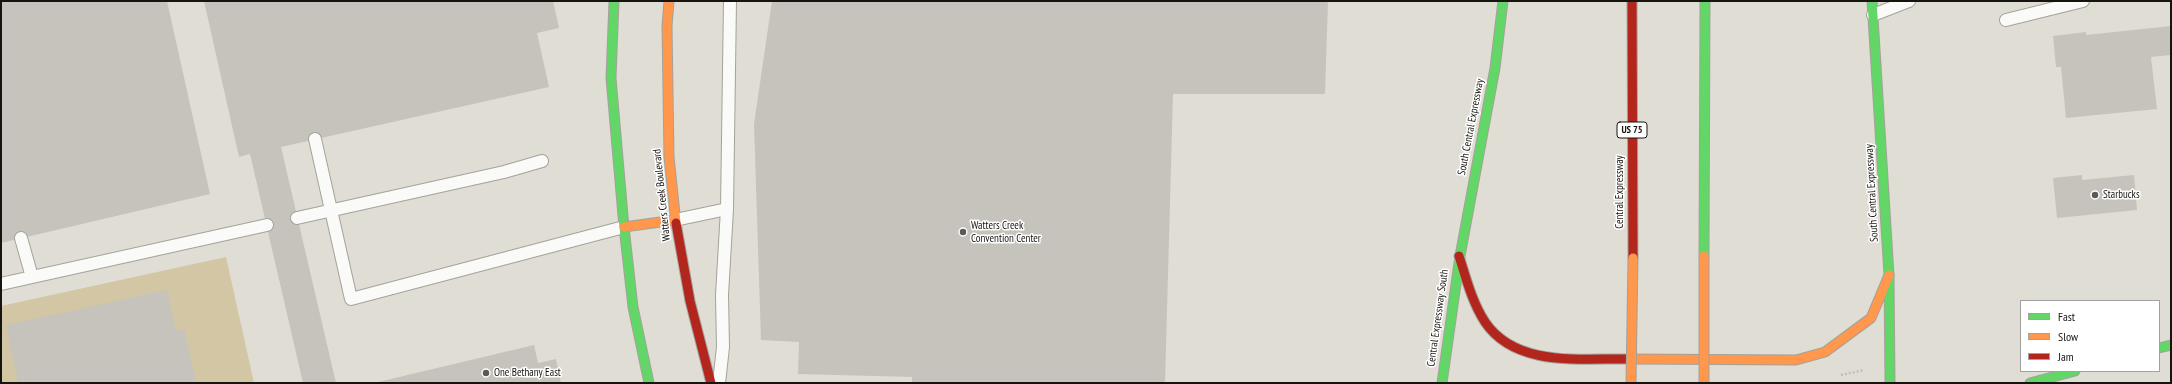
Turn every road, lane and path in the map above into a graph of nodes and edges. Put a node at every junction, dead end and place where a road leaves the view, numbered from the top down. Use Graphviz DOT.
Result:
graph roads {
  1 [pos="614,1"];
  2 [pos="669,1"];
  3 [pos="730,1"];
  4 [pos="1503,1"];
  5 [pos="1632,1"];
  6 [pos="1705,1"];
  7 [pos="1872,1"];
  8 [pos="1909,1"];
  9 [pos="2083,1"];
  10 [pos="1873,15"];
  11 [pos="2006,20"];
  12 [pos="315,139"];
  13 [pos="542,161"];
  14 [pos="726,209"];
  15 [pos="331,211"];
  16 [pos="297,218"];
  17 [pos="675,220"];
  18 [pos="267,225"];
  19 [pos="624,228"];
  20 [pos="21,238"];
  21 [pos="1459,256"];
  22 [pos="1889,275"];
  23 [pos="32,277"];
  24 [pos="1,284"];
  25 [pos="2171,345"];
  26 [pos="2160,348"];
  27 [pos="2071,372"];
  28 [pos="649,383"];
  29 [pos="711,383"];
  30 [pos="718,383"];
  31 [pos="1442,383"];
  32 [pos="1631,383"];
  33 [pos="1704,383"];
  34 [pos="1890,383"];
  35 [pos="2030,383"];
  1 -- 19 [label="main road"];
  2 -- 17 [label="main road, Watters Creek Boulevard"];
  3 -- 14 [label="lane"];
  4 -- 21 [label="main road, South Central Expressway"];
  5 -- 32 [label="main road, Central Expressway / US 75, bridge"];
  6 -- 33 [label="main road, bridge"];
  7 -- 10 [label="main road, South Central Expressway"];
  8 -- 10 [label="lane"];
  9 -- 11 [label="lane"];
  10 -- 22 [label="main road, South Central Expressway"];
  12 -- 15 [label="lane"];
  13 -- 15 [label="lane"];
  14 -- 17 [label="lane"];
  14 -- 30 [label="lane"];
  15 -- 16 [label="lane"];
  15 -- 19 [label="lane"];
  17 -- 19 [label="main road"];
  17 -- 29 [label="main road, Watters Creek Boulevard"];
  18 -- 23 [label="lane"];
  19 -- 28 [label="main road"];
  20 -- 23 [label="lane"];
  21 -- 22 [label="main road"];
  21 -- 31 [label="main road, Central Expressway South"];
  22 -- 34 [label="main road, South Central Expressway"];
  23 -- 24 [label="lane"];
  25 -- 26 [label="main road"];
  27 -- 35 [label="main road"];
}
